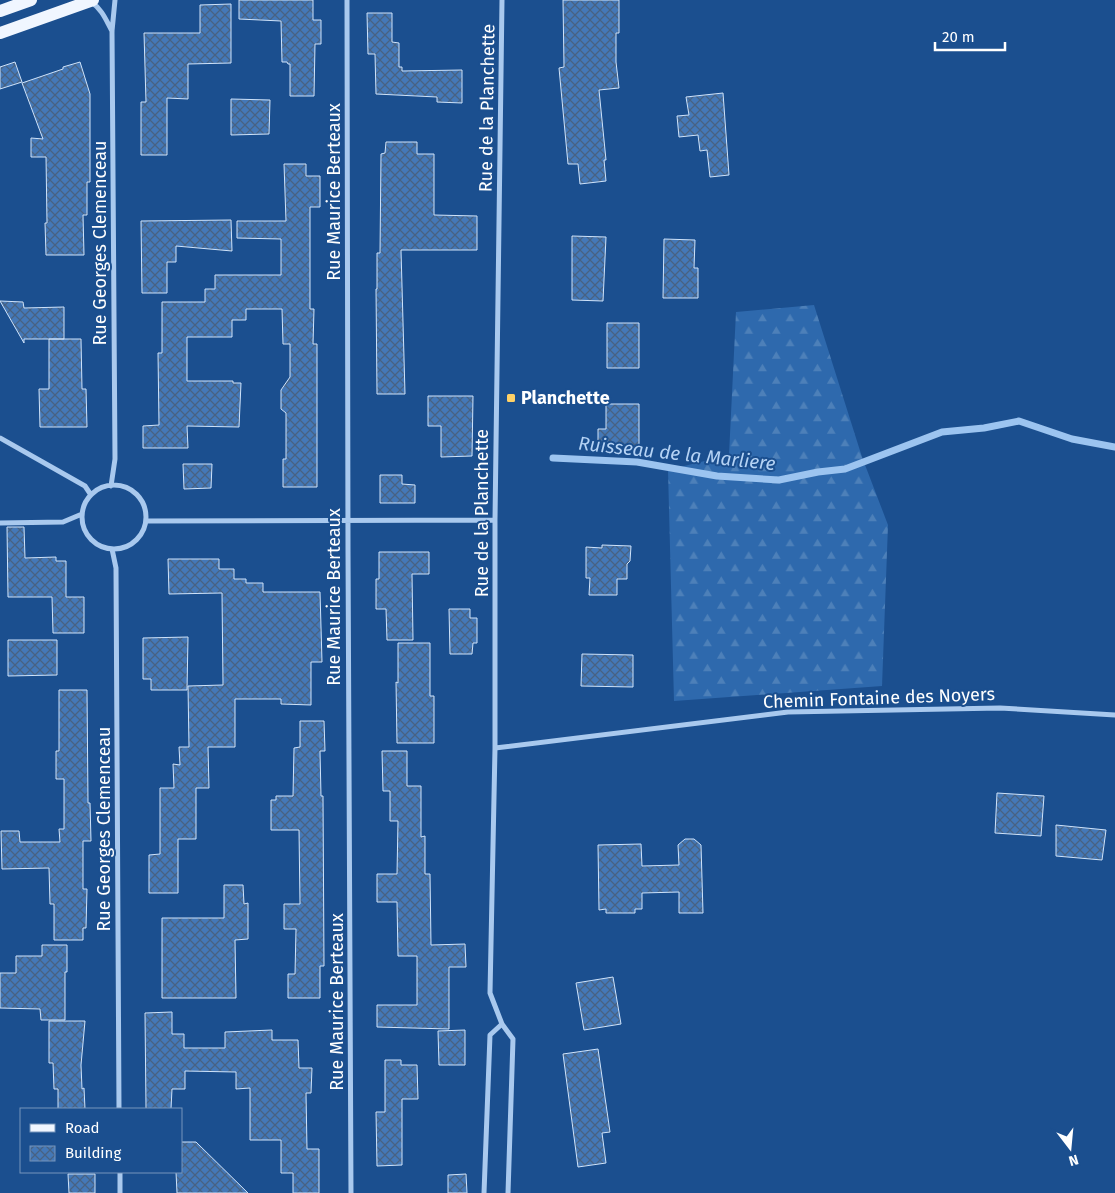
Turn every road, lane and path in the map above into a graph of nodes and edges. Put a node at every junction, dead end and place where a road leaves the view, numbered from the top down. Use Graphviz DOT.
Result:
graph roads {
  1 [pos="31,0"];
  2 [pos="89,0"];
  3 [pos="115,0"];
  4 [pos="347,0"];
  5 [pos="502,0"];
  6 [pos="0,11"];
  7 [pos="112,31"];
  8 [pos="0,33"];
  9 [pos="0,438"];
  10 [pos="111,486"];
  11 [pos="91,495"];
  12 [pos="82,514"];
  13 [pos="348,520"];
  14 [pos="495,520"];
  15 [pos="146,521"];
  16 [pos="0,523"];
  17 [pos="112,549"];
  18 [pos="1115,715"];
  19 [pos="495,748"];
  20 [pos="502,1024"];
  21 [pos="120,1108"];
  22 [pos="120,1173"];
  23 [pos="120,1193"];
  24 [pos="352,1193"];
  25 [pos="484,1193"];
  26 [pos="508,1193"];
  1 -- 6 [label="main road"];
  2 -- 7 [label="street"];
  2 -- 8 [label="main road"];
  3 -- 7 [label="street, Rue Georges Clemenceau"];
  4 -- 13 [label="street, Rue Maurice Berteaux"];
  5 -- 14 [label="street, Rue de la Planchette"];
  7 -- 10 [label="street, Rue Georges Clemenceau"];
  9 -- 11 [label="street"];
  10 -- 11 [label="street"];
  10 -- 15 [label="street"];
  11 -- 12 [label="street"];
  12 -- 16 [label="street"];
  12 -- 17 [label="street"];
  13 -- 14 [label="street"];
  13 -- 15 [label="street"];
  13 -- 24 [label="street, Rue Maurice Berteaux"];
  14 -- 19 [label="street, Rue de la Planchette"];
  15 -- 17 [label="street"];
  17 -- 21 [label="street, Rue Georges Clemenceau"];
  18 -- 19 [label="street, Chemin Fontaine des Noyers"];
  19 -- 20 [label="street, Rue de la Planchette"];
  20 -- 25 [label="street"];
  20 -- 26 [label="street, Rue de la Planchette"];
  22 -- 23 [label="street"];
}
